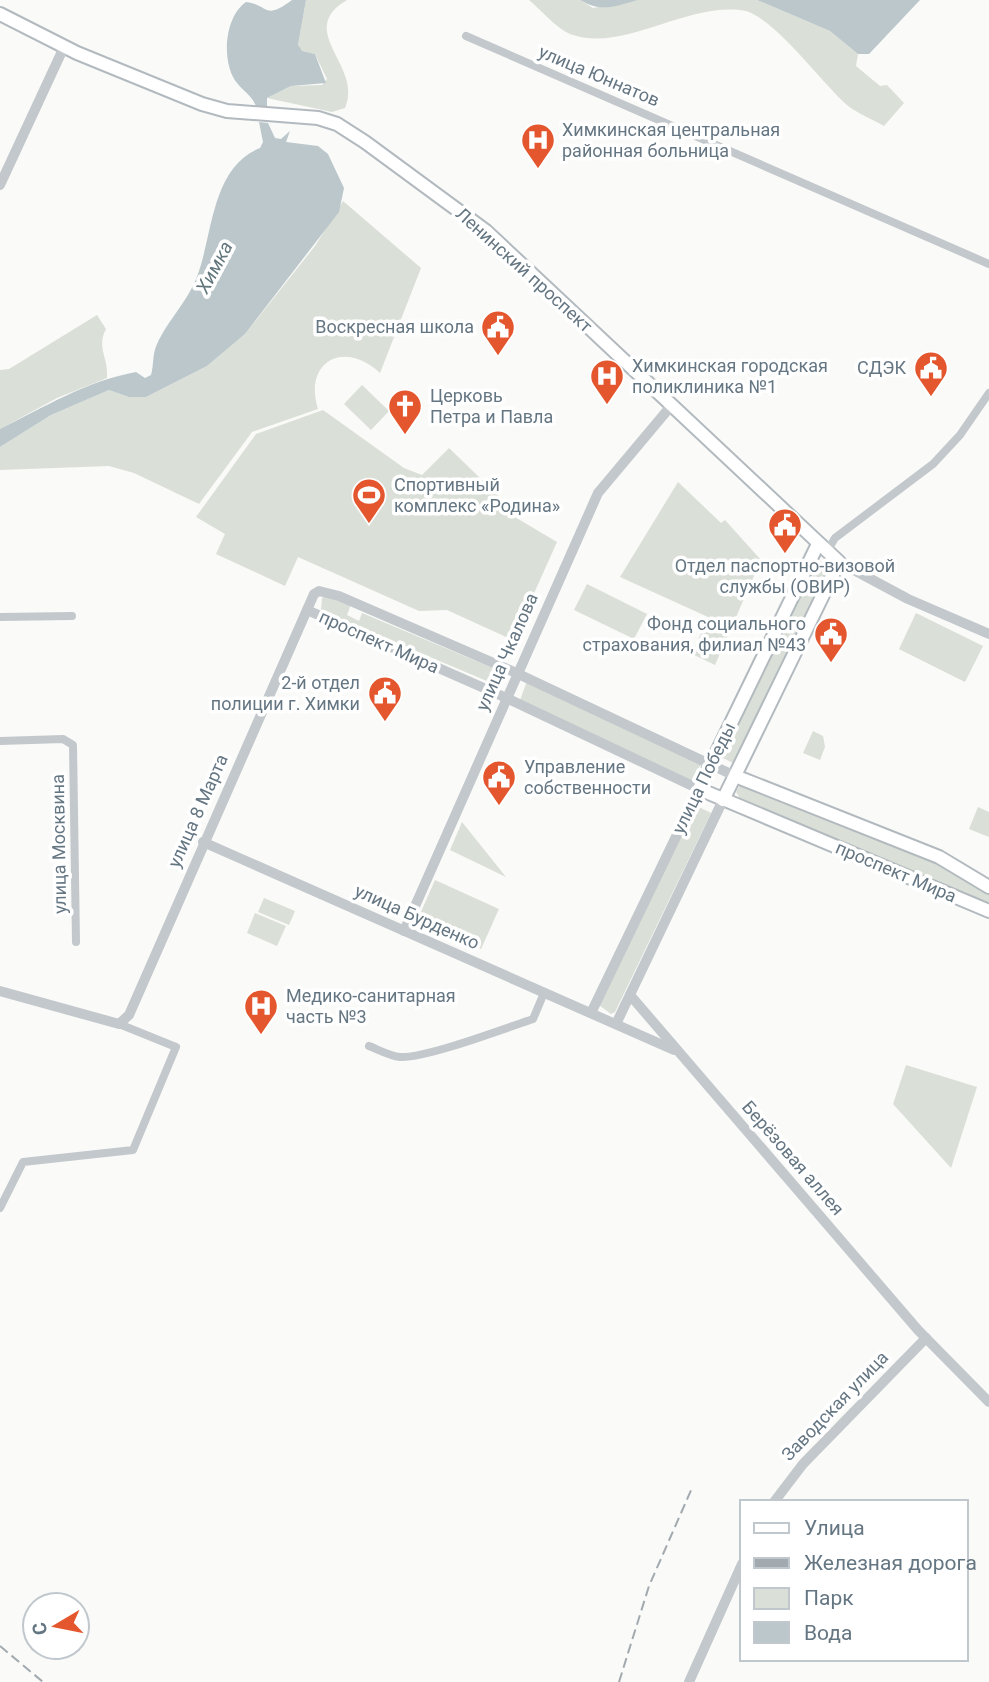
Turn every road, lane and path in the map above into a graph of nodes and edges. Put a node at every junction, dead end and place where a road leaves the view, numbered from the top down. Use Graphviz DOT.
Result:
graph roads {
  1 [pos="0,14"];
  2 [pos="466,36"];
  3 [pos="64,47"];
  4 [pos="0,185"];
  5 [pos="989,264"];
  6 [pos="989,393"];
  7 [pos="671,406"];
  8 [pos="822,548"];
  9 [pos="839,562"];
  10 [pos="307,610"];
  11 [pos="72,617"];
  12 [pos="0,618"];
  13 [pos="989,634"];
  14 [pos="518,673"];
  15 [pos="507,698"];
  16 [pos="0,741"];
  17 [pos="710,765"];
  18 [pos="735,776"];
  19 [pos="699,789"];
  20 [pos="723,800"];
  21 [pos="202,842"];
  22 [pos="985,883"];
  23 [pos="989,911"];
  24 [pos="404,931"];
  25 [pos="76,943"];
  26 [pos="0,991"];
  27 [pos="544,993"];
  28 [pos="630,995"];
  29 [pos="591,1013"];
  30 [pos="119,1024"];
  31 [pos="617,1024"];
  32 [pos="369,1046"];
  33 [pos="677,1051"];
  34 [pos="0,1208"];
  35 [pos="926,1338"];
  36 [pos="989,1402"];
  37 [pos="776,1500"];
  38 [pos="740,1568"];
  39 [pos="689,1682"];
  1 -- 3 [label="main road, Ленинский проспект"];
  2 -- 5 [label="street, улица Юннатов"];
  3 -- 4 [label="street"];
  3 -- 7 [label="main road, Ленинский проспект"];
  6 -- 8 [label="street"];
  7 -- 8 [label="main road, Ленинский проспект"];
  7 -- 14 [label="street, улица Чкалова"];
  8 -- 9 [label="main road, Ленинский проспект"];
  8 -- 17 [label="main road, улица Победы"];
  9 -- 13 [label="street, Ленинский проспект"];
  9 -- 18 [label="main road, улица Победы"];
  10 -- 14 [label="street, проспект Мира"];
  10 -- 15 [label="street, проспект Мира"];
  10 -- 21 [label="street, улица 8 Марта"];
  11 -- 12 [label="street"];
  14 -- 15 [label="street, улица Чкалова"];
  14 -- 17 [label="street, проспект Мира"];
  15 -- 19 [label="street, проспект Мира"];
  15 -- 24 [label="street, улица Чкалова"];
  16 -- 25 [label="street, улица Москвина"];
  17 -- 18 [label="street, проспект Мира"];
  17 -- 19 [label="main road, улица Победы"];
  18 -- 20 [label="main road, улица Победы"];
  18 -- 22 [label="main road, проспект Мира"];
  19 -- 20 [label="main road, проспект Мира"];
  19 -- 29 [label="street, улица Победы"];
  20 -- 23 [label="main road, проспект Мира"];
  20 -- 28 [label="street, улица Победы"];
  21 -- 24 [label="street, улица Бурденко"];
  21 -- 30 [label="street, улица 8 Марта"];
  24 -- 27 [label="street, улица Бурденко"];
  26 -- 30 [label="street"];
  27 -- 29 [label="street, улица Бурденко"];
  27 -- 32 [label="street"];
  28 -- 31 [label="street, улица Победы"];
  28 -- 33 [label="street"];
  29 -- 31 [label="street, улица Бурденко"];
  30 -- 34 [label="street"];
  31 -- 33 [label="street, Берёзовая аллея"];
  33 -- 35 [label="street, Берёзовая аллея"];
  35 -- 36 [label="street, Берёзовая аллея"];
  35 -- 37 [label="street, Заводская улица"];
  38 -- 39 [label="street"];
}
